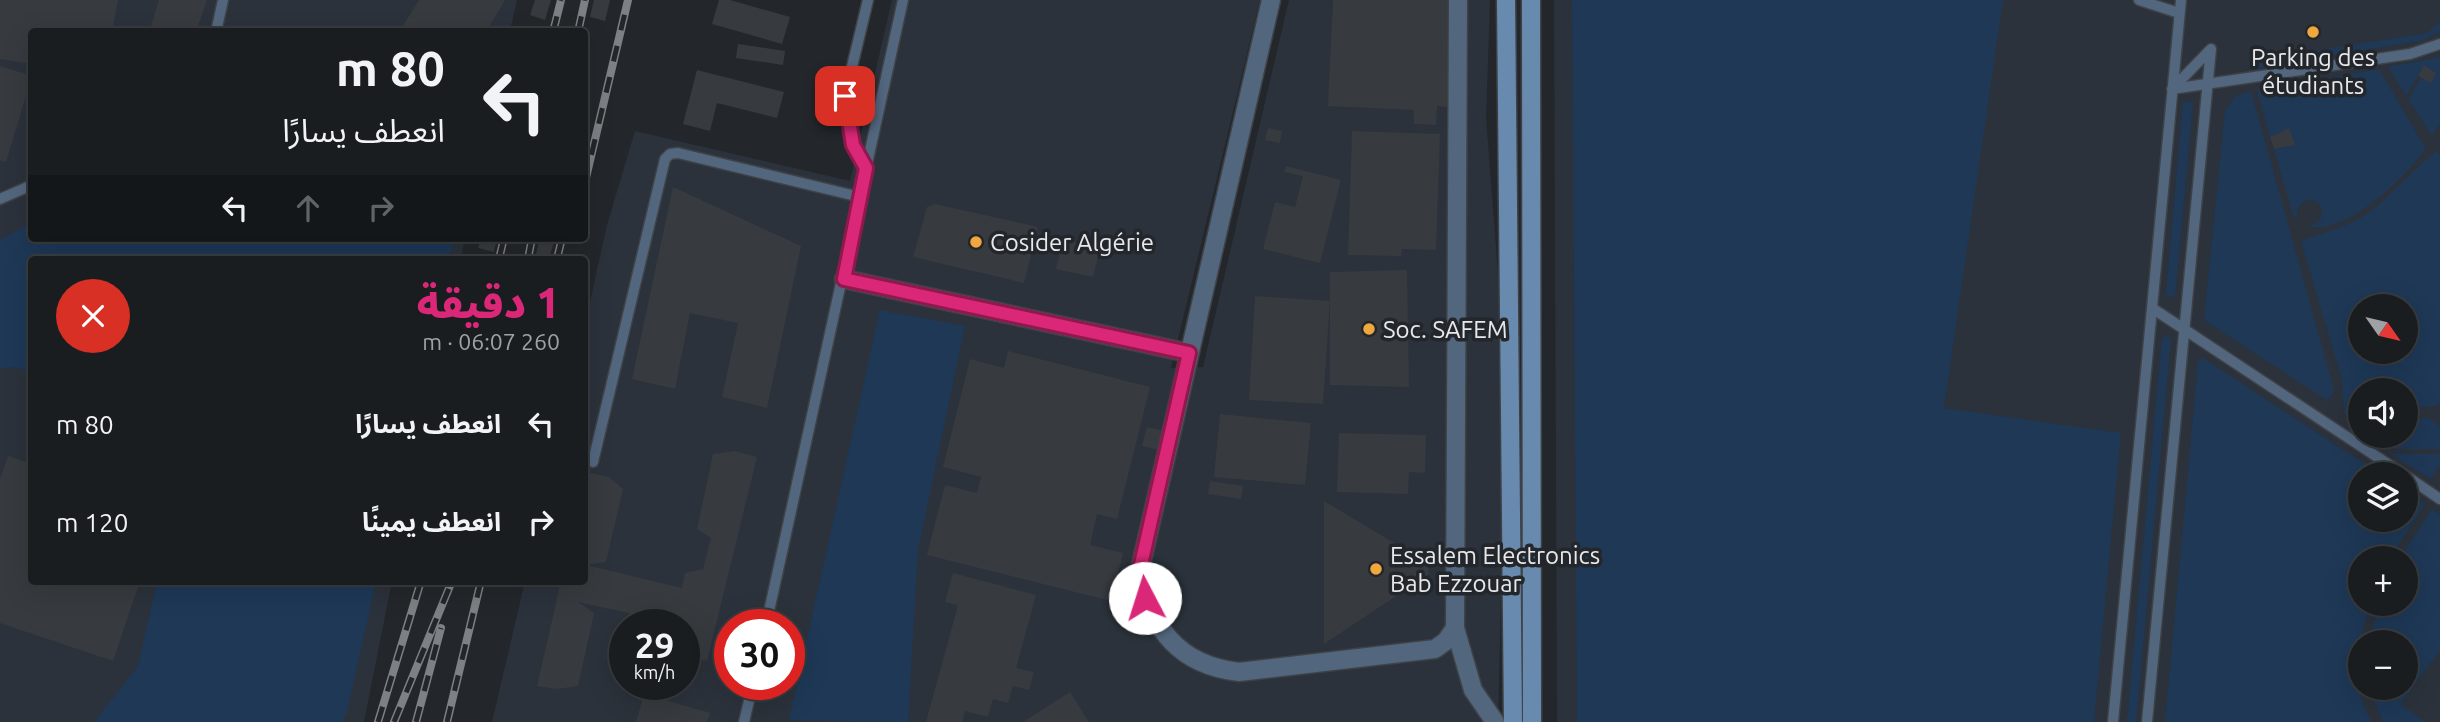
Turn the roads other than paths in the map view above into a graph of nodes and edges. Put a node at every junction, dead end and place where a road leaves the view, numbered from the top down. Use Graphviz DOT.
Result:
graph roads {
  1 [pos="223,0"];
  2 [pos="868,0"];
  3 [pos="903,0"];
  4 [pos="1271,0"];
  5 [pos="1458,0"];
  6 [pos="1506,0"];
  7 [pos="1531,0"];
  8 [pos="2139,0"];
  9 [pos="2181,0"];
  10 [pos="2179,13"];
  11 [pos="217,28"];
  12 [pos="2440,44"];
  13 [pos="2208,85"];
  14 [pos="2172,89"];
  15 [pos="866,168"];
  16 [pos="28,187"];
  17 [pos="860,197"];
  18 [pos="0,199"];
  19 [pos="844,279"];
  20 [pos="2152,308"];
  21 [pos="2185,330"];
  22 [pos="1189,353"];
  23 [pos="593,462"];
  24 [pos="2385,462"];
  25 [pos="2418,484"];
  26 [pos="2440,499"];
  27 [pos="770,609"];
  28 [pos="1455,628"];
  29 [pos="749,700"];
  30 [pos="744,722"];
  31 [pos="1495,722"];
  32 [pos="1513,722"];
  33 [pos="1532,722"];
  34 [pos="2113,722"];
  35 [pos="2147,722"];
  1 -- 11 [label="lane"];
  2 -- 15 [label="lane"];
  3 -- 15 [label="lane"];
  4 -- 22 [label="street"];
  5 -- 28 [label="street"];
  6 -- 32 [label="main road"];
  7 -- 33 [label="main road"];
  8 -- 10 [label="lane"];
  9 -- 10 [label="lane"];
  10 -- 14 [label="lane"];
  12 -- 13 [label="lane"];
  13 -- 14 [label="lane"];
  13 -- 14 [label="lane"];
  13 -- 21 [label="lane"];
  14 -- 20 [label="lane"];
  15 -- 17 [label="lane"];
  16 -- 18 [label="lane"];
  17 -- 19 [label="lane"];
  17 -- 23 [label="lane"];
  19 -- 22 [label="street"];
  19 -- 27 [label="lane"];
  20 -- 21 [label="lane"];
  20 -- 34 [label="lane"];
  21 -- 24 [label="lane"];
  21 -- 35 [label="lane"];
  22 -- 28 [label="street"];
  25 -- 26 [label="lane"];
  28 -- 31 [label="street"];
  29 -- 30 [label="lane"];
}
